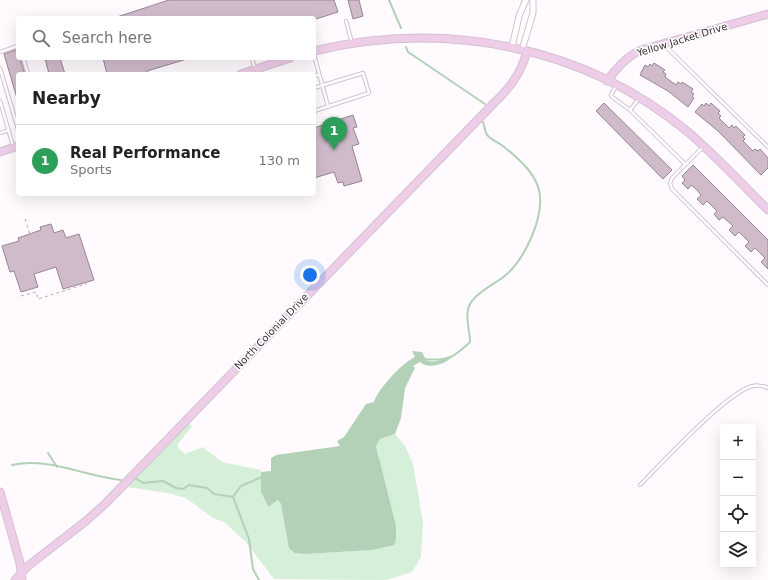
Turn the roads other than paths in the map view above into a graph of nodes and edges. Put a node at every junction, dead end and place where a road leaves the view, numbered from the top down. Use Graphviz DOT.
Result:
graph roads {
  1 [pos="526,0"];
  2 [pos="533,0"];
  3 [pos="768,14"];
  4 [pos="346,21"];
  5 [pos="352,43"];
  6 [pos="662,44"];
  7 [pos="16,47"];
  8 [pos="512,47"];
  9 [pos="525,50"];
  10 [pos="316,51"];
  11 [pos="0,52"];
  12 [pos="24,60"];
  13 [pos="253,60"];
  14 [pos="285,60"];
  15 [pos="315,60"];
  16 [pos="0,68"];
  17 [pos="27,72"];
  18 [pos="256,72"];
  19 [pos="319,75"];
  20 [pos="316,76"];
  21 [pos="607,81"];
  22 [pos="322,86"];
  23 [pos="616,86"];
  24 [pos="316,88"];
  25 [pos="640,98"];
  26 [pos="0,100"];
  27 [pos="328,106"];
  28 [pos="316,110"];
  29 [pos="630,110"];
  30 [pos="16,119"];
  31 [pos="9,130"];
  32 [pos="0,133"];
  33 [pos="704,146"];
  34 [pos="16,147"];
  35 [pos="768,147"];
  36 [pos="0,152"];
  37 [pos="685,164"];
  38 [pos="768,210"];
  39 [pos="768,285"];
  40 [pos="768,388"];
  41 [pos="640,484"];
  42 [pos="0,492"];
  43 [pos="22,576"];
  44 [pos="15,580"];
  1 -- 8 [label="street"];
  2 -- 9 [label="street"];
  3 -- 6 [label="street, Yellow Jacket Drive"];
  4 -- 5 [label="lane"];
  5 -- 8 [label="street"];
  5 -- 10 [label="street"];
  6 -- 21 [label="street, Yellow Jacket Drive"];
  6 -- 35 [label="lane"];
  7 -- 11 [label="lane"];
  8 -- 9 [label="street"];
  9 -- 21 [label="street"];
  9 -- 43 [label="street, North Colonial Drive"];
  12 -- 17 [label="lane"];
  13 -- 18 [label="lane"];
  14 -- 18 [label="street"];
  15 -- 19 [label="lane"];
  16 -- 30 [label="lane"];
  19 -- 20 [label="lane"];
  19 -- 22 [label="lane"];
  21 -- 23 [label="street"];
  22 -- 24 [label="lane"];
  22 -- 27 [label="lane"];
  22 -- 27 [label="lane"];
  23 -- 25 [label="street"];
  23 -- 29 [label="lane"];
  25 -- 29 [label="lane"];
  25 -- 33 [label="street"];
  26 -- 31 [label="lane"];
  27 -- 28 [label="lane"];
  29 -- 37 [label="lane"];
  31 -- 32 [label="lane"];
  31 -- 34 [label="lane"];
  33 -- 37 [label="lane"];
  33 -- 38 [label="street"];
  34 -- 36 [label="street"];
  37 -- 39 [label="lane"];
  40 -- 41 [label="lane"];
  42 -- 43 [label="street"];
  43 -- 44 [label="street, North Colonial Drive"];
}
